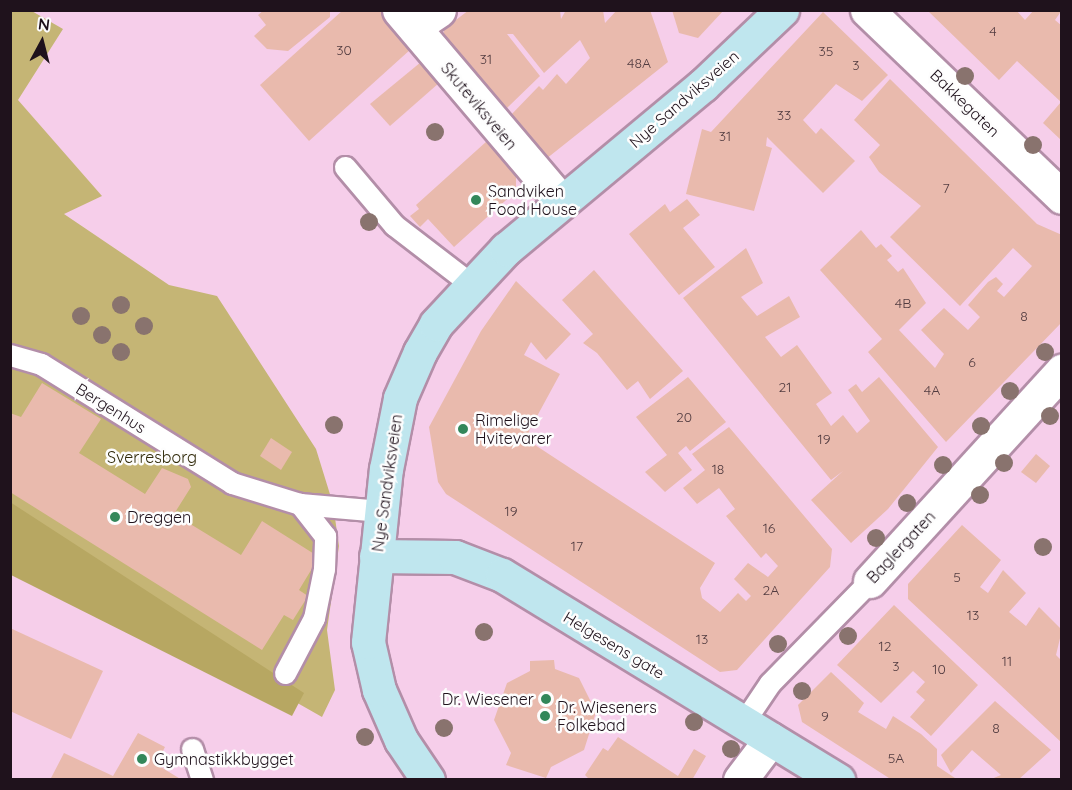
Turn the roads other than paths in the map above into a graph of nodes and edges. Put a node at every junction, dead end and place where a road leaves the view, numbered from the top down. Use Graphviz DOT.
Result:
graph roads {
  1 [pos="782,10"];
  2 [pos="867,10"];
  3 [pos="417,16"];
  4 [pos="345,167"];
  5 [pos="1062,197"];
  6 [pos="561,201"];
  7 [pos="471,284"];
  8 [pos="10,355"];
  9 [pos="1062,371"];
  10 [pos="300,504"];
  11 [pos="381,511"];
  12 [pos="376,556"];
  13 [pos="870,581"];
  14 [pos="285,673"];
  15 [pos="742,723"];
  16 [pos="771,739"];
  17 [pos="192,749"];
  18 [pos="202,780"];
  19 [pos="428,780"];
  20 [pos="740,780"];
  21 [pos="837,780"];
  1 -- 6 [label="main road, Nye Sandviksveien"];
  2 -- 5 [label="street, Bakkegaten"];
  3 -- 6 [label="street, Skuteviksveien"];
  4 -- 7 [label="lane"];
  6 -- 7 [label="main road, Nye Sandviksveien"];
  7 -- 11 [label="main road, Nye Sandviksveien"];
  8 -- 10 [label="lane, Bergenhus"];
  9 -- 13 [label="street, Baglergaten"];
  10 -- 11 [label="lane, Bergenhus"];
  10 -- 14 [label="lane"];
  11 -- 12 [label="main road, Nye Sandviksveien"];
  12 -- 15 [label="main road, Helgesens gate"];
  12 -- 19 [label="main road, Nye Sandviksveien"];
  13 -- 15 [label="lane, Baglergaten"];
  15 -- 16 [label="main road, Helgesens gate"];
  16 -- 20 [label="street"];
  16 -- 21 [label="main road, Helgesens gate"];
  17 -- 18 [label="lane"];
}
